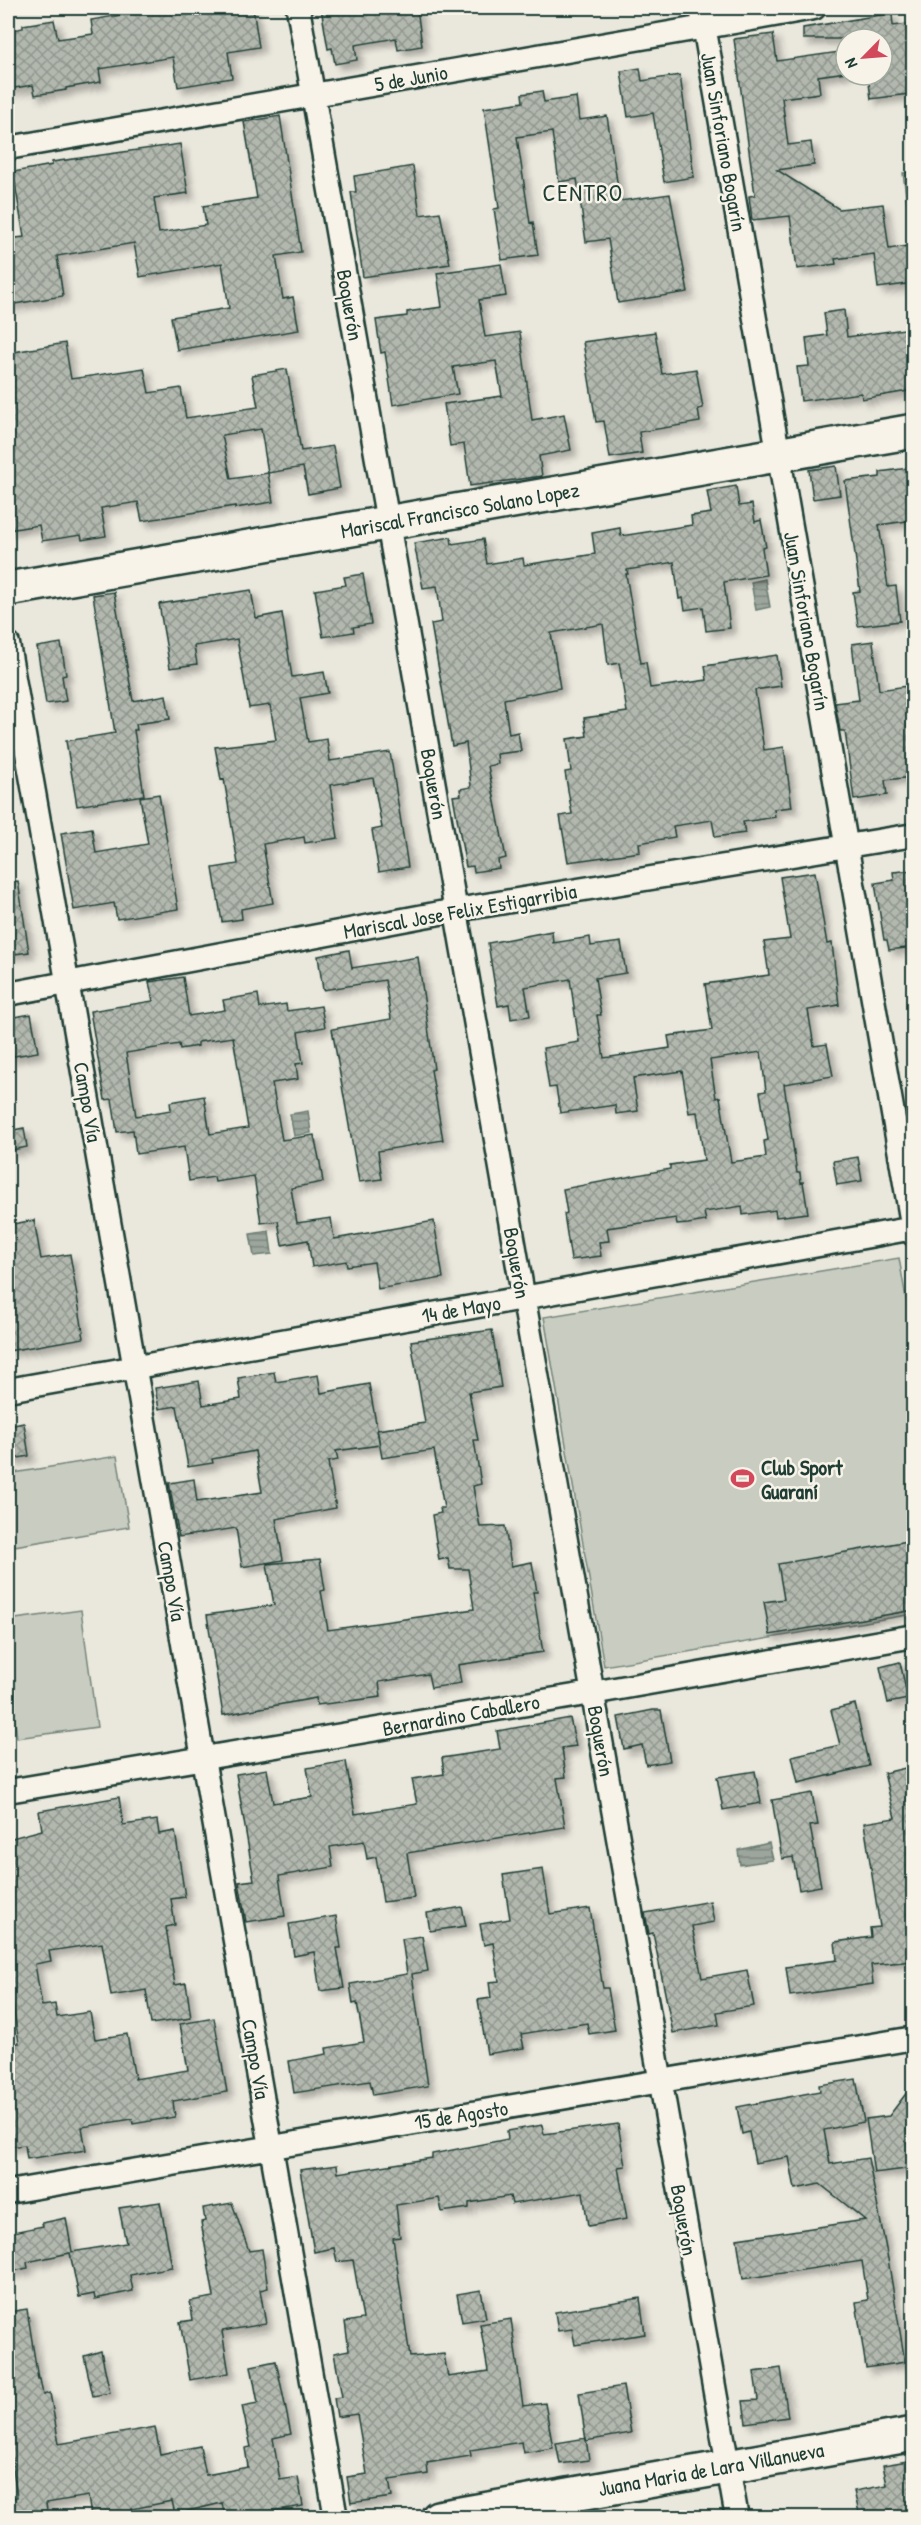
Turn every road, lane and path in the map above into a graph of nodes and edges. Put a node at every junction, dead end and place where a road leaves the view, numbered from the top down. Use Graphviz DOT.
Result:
graph roads {
  1 [pos="298,8"];
  2 [pos="814,8"];
  3 [pos="703,17"];
  4 [pos="313,95"];
  5 [pos="8,148"];
  6 [pos="914,431"];
  7 [pos="778,455"];
  8 [pos="388,523"];
  9 [pos="8,589"];
  10 [pos="8,644"];
  11 [pos="914,835"];
  12 [pos="846,847"];
  13 [pos="456,910"];
  14 [pos="67,984"];
  15 [pos="8,994"];
  16 [pos="913,1230"];
  17 [pos="524,1298"];
  18 [pos="134,1366"];
  19 [pos="8,1390"];
  20 [pos="914,1636"];
  21 [pos="592,1693"];
  22 [pos="204,1759"];
  23 [pos="8,1791"];
  24 [pos="914,2038"];
  25 [pos="660,2082"];
  26 [pos="272,2147"];
  27 [pos="8,2192"];
  28 [pos="914,2434"];
  29 [pos="727,2465"];
  30 [pos="336,2517"];
  31 [pos="438,2517"];
  32 [pos="737,2517"];
  1 -- 4 [label="street, Boquerón"];
  2 -- 3 [label="street, 5 de Junio"];
  3 -- 4 [label="street, 5 de Junio"];
  3 -- 7 [label="street, Juan Sinforiano Bogarín"];
  4 -- 5 [label="street, 5 de Junio"];
  4 -- 8 [label="street, Boquerón"];
  6 -- 7 [label="street, Mariscal Francisco Solano Lopez"];
  7 -- 8 [label="street, Mariscal Francisco Solano Lopez"];
  7 -- 12 [label="street, Juan Sinforiano Bogarín"];
  8 -- 9 [label="street, Mariscal Francisco Solano Lopez"];
  8 -- 13 [label="street, Boquerón"];
  10 -- 14 [label="street, Campo Vía"];
  11 -- 12 [label="street, Mariscal Jose Felix Estigarribia"];
  12 -- 13 [label="street, Mariscal Jose Felix Estigarribia"];
  12 -- 16 [label="street, Juan Sinforiano Bogarín"];
  13 -- 14 [label="street, Mariscal Jose Felix Estigarribia"];
  13 -- 17 [label="street, Boquerón"];
  14 -- 15 [label="street, Mariscal Jose Felix Estigarribia"];
  14 -- 18 [label="street, Campo Vía"];
  16 -- 17 [label="street, 14 de Mayo"];
  17 -- 18 [label="street, 14 de Mayo"];
  17 -- 21 [label="street, Boquerón"];
  18 -- 19 [label="street, 14 de Mayo"];
  18 -- 22 [label="street, Campo Vía"];
  20 -- 21 [label="street, Bernardino Caballero"];
  21 -- 22 [label="street, Bernardino Caballero"];
  21 -- 25 [label="street, Boquerón"];
  22 -- 23 [label="street, Bernardino Caballero"];
  22 -- 26 [label="street, Campo Vía"];
  24 -- 25 [label="street, 15 de Agosto"];
  25 -- 26 [label="street, 15 de Agosto"];
  25 -- 29 [label="street, Boquerón"];
  26 -- 27 [label="street, 15 de Agosto"];
  26 -- 30 [label="street, Campo Vía"];
  28 -- 29 [label="street, Juana Maria de Lara Villanueva"];
  29 -- 31 [label="street, Juana Maria de Lara Villanueva"];
  29 -- 32 [label="street, Boquerón"];
}
